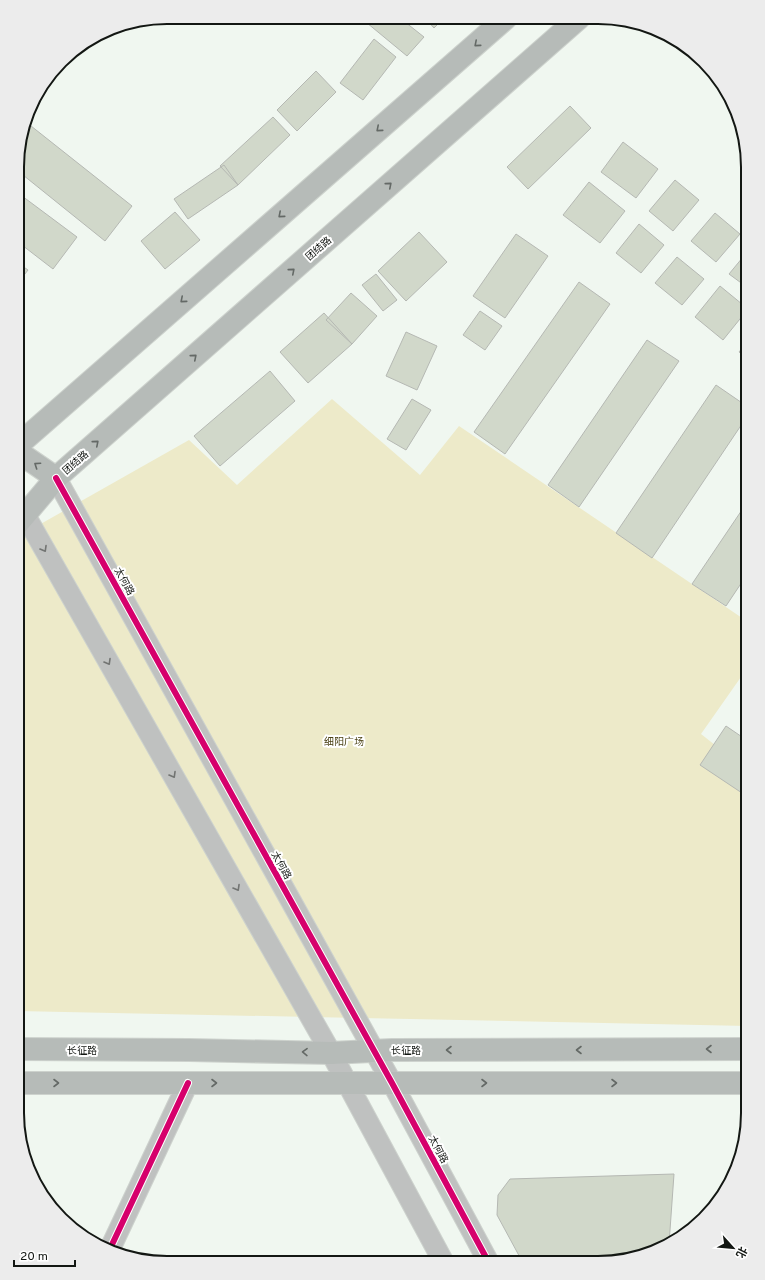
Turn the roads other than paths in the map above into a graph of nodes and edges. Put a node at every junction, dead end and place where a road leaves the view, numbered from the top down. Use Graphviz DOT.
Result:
graph roads {
  1 [pos="499,24"];
  2 [pos="572,24"];
  3 [pos="24,440"];
  4 [pos="24,456"];
  5 [pos="56,478"];
  6 [pos="24,512"];
  7 [pos="24,523"];
  8 [pos="24,1049"];
  9 [pos="741,1049"];
  10 [pos="374,1050"];
  11 [pos="331,1053"];
  12 [pos="24,1083"];
  13 [pos="188,1083"];
  14 [pos="392,1083"];
  15 [pos="741,1083"];
  16 [pos="347,1084"];
  17 [pos="112,1245"];
  18 [pos="440,1256"];
  19 [pos="485,1256"];
  1 -- 3 [label="main road, one-way"];
  5 -- 2 [label="main road, 团结路, one-way"];
  5 -- 4 [label="main road, one-way"];
  5 -- 6 [label="main road, 团结路"];
  5 -- 10 [label="street, 太何路"];
  7 -- 11 [label="street, one-way"];
  11 -- 8 [label="main road, 长征路, one-way"];
  9 -- 10 [label="main road, 长征路, one-way"];
  10 -- 11 [label="main road, 长征路"];
  10 -- 14 [label="street, 太何路"];
  11 -- 16 [label="street"];
  12 -- 13 [label="main road, one-way"];
  13 -- 16 [label="main road, one-way"];
  13 -- 17 [label="street"];
  14 -- 15 [label="main road, one-way"];
  14 -- 16 [label="main road"];
  14 -- 19 [label="street, 太何路"];
  16 -- 18 [label="street"];
}
